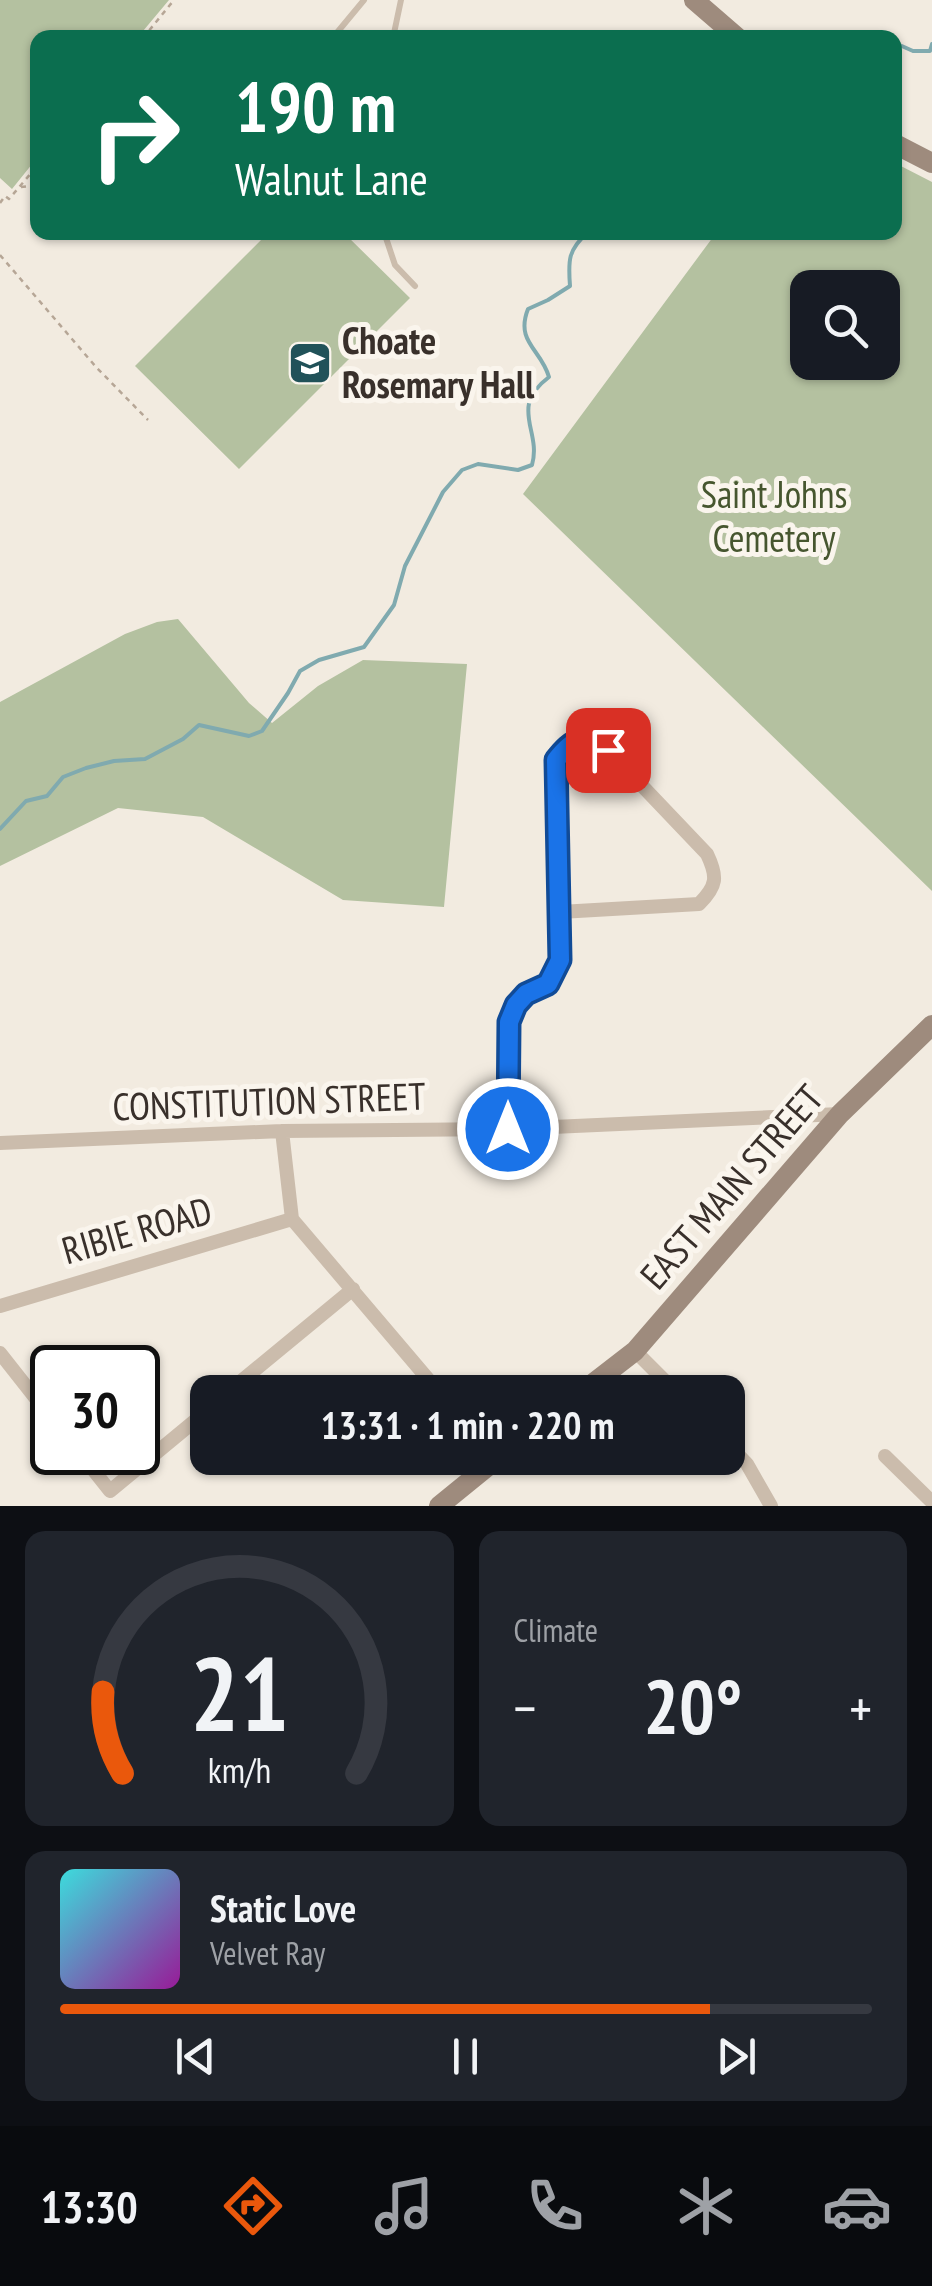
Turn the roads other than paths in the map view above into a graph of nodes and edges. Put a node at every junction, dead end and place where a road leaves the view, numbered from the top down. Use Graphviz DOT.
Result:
graph roads {
  1 [pos="364,0"];
  2 [pos="401,0"];
  3 [pos="694,0"];
  4 [pos="338,30"];
  5 [pos="395,30"];
  6 [pos="729,30"];
  7 [pos="902,148"];
  8 [pos="932,163"];
  9 [pos="387,240"];
  10 [pos="415,286"];
  11 [pos="560,912"];
  12 [pos="932,1025"];
  13 [pos="840,1114"];
  14 [pos="508,1129"];
  15 [pos="282,1132"];
  16 [pos="0,1143"];
  17 [pos="292,1219"];
  18 [pos="353,1289"];
  19 [pos="0,1306"];
  20 [pos="635,1352"];
  21 [pos="0,1353"];
  22 [pos="249,1375"];
  23 [pos="425,1375"];
  24 [pos="605,1375"];
  25 [pos="659,1375"];
  26 [pos="30,1391"];
  27 [pos="190,1425"];
  28 [pos="160,1450"];
  29 [pos="885,1456"];
  30 [pos="745,1462"];
  31 [pos="97,1475"];
  32 [pos="129,1475"];
  33 [pos="476,1475"];
  34 [pos="932,1502"];
  35 [pos="439,1506"];
  36 [pos="771,1506"];
  1 -- 4 [label="lane"];
  2 -- 5 [label="lane"];
  3 -- 6 [label="main road"];
  7 -- 8 [label="main road"];
  9 -- 10 [label="lane"];
  11 -- 11 [label="street"];
  11 -- 14 [label="street"];
  12 -- 13 [label="main road, EAST MAIN STREET"];
  13 -- 14 [label="street, CONSTITUTION STREET"];
  13 -- 20 [label="main road, EAST MAIN STREET"];
  14 -- 15 [label="street, CONSTITUTION STREET"];
  15 -- 16 [label="street, CONSTITUTION STREET"];
  15 -- 17 [label="street"];
  17 -- 18 [label="street"];
  17 -- 19 [label="street, RIBIE ROAD"];
  18 -- 22 [label="street"];
  18 -- 23 [label="street"];
  20 -- 24 [label="main road, EAST MAIN STREET"];
  20 -- 25 [label="street"];
  21 -- 26 [label="street"];
  27 -- 28 [label="street"];
  29 -- 34 [label="street"];
  30 -- 36 [label="street"];
  31 -- 32 [label="street"];
  33 -- 35 [label="main road"];
}
